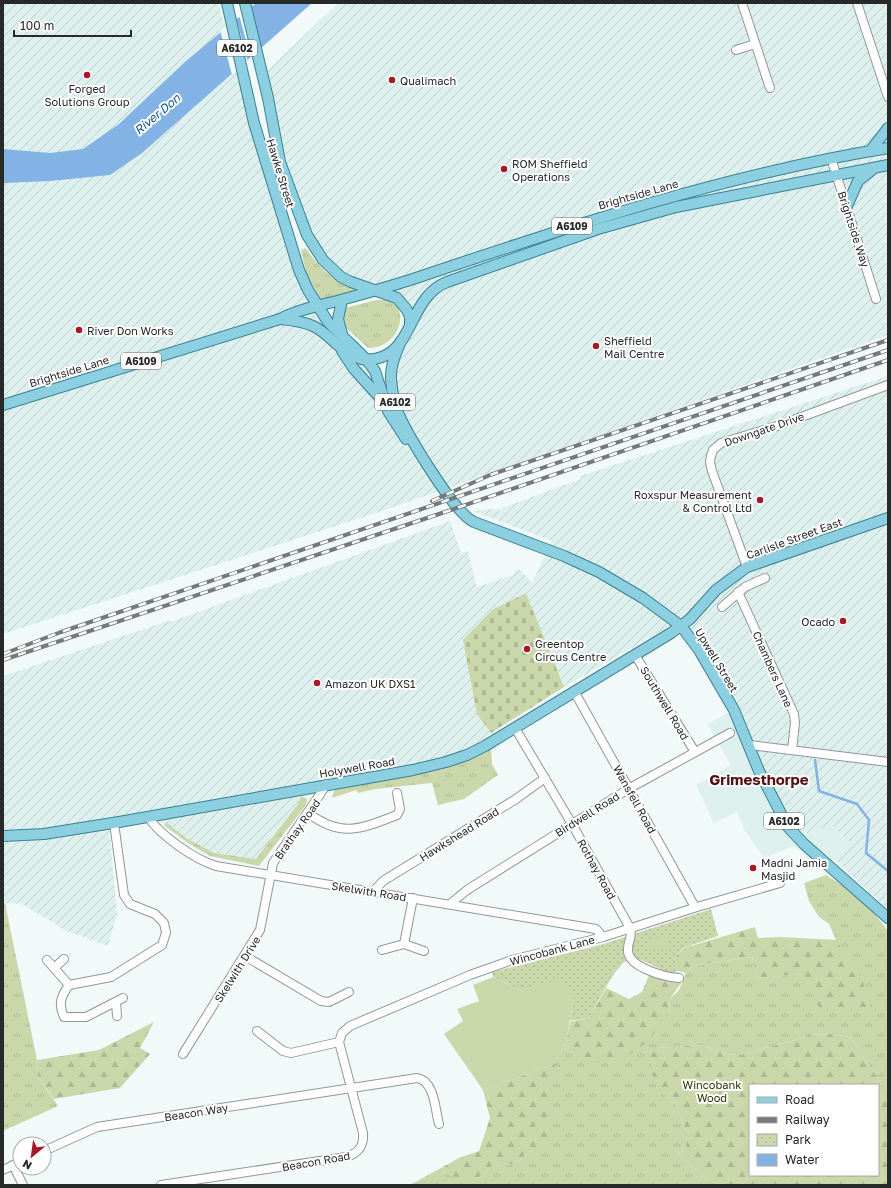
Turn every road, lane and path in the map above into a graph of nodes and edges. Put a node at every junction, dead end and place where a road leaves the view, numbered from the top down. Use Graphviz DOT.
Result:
graph roads {
  1 [pos="227,3"];
  2 [pos="245,3"];
  3 [pos="742,3"];
  4 [pos="857,3"];
  5 [pos="755,44"];
  6 [pos="736,50"];
  7 [pos="884,72"];
  8 [pos="770,88"];
  9 [pos="888,97"];
  10 [pos="888,128"];
  11 [pos="888,148"];
  12 [pos="871,150"];
  13 [pos="832,158"];
  14 [pos="888,165"];
  15 [pos="874,167"];
  16 [pos="836,175"];
  17 [pos="847,206"];
  18 [pos="377,290"];
  19 [pos="876,299"];
  20 [pos="342,300"];
  21 [pos="317,306"];
  22 [pos="280,319"];
  23 [pos="410,324"];
  24 [pos="342,336"];
  25 [pos="401,341"];
  26 [pos="340,349"];
  27 [pos="366,359"];
  28 [pos="888,385"];
  29 [pos="3,405"];
  30 [pos="388,411"];
  31 [pos="423,458"];
  32 [pos="888,518"];
  33 [pos="747,567"];
  34 [pos="765,578"];
  35 [pos="738,592"];
  36 [pos="722,607"];
  37 [pos="682,626"];
  38 [pos="635,654"];
  39 [pos="574,692"];
  40 [pos="515,728"];
  41 [pos="730,733"];
  42 [pos="750,745"];
  43 [pos="792,750"];
  44 [pos="695,752"];
  45 [pos="888,762"];
  46 [pos="545,778"];
  47 [pos="327,784"];
  48 [pos="630,788"];
  49 [pos="397,793"];
  50 [pos="308,814"];
  51 [pos="148,817"];
  52 [pos="114,823"];
  53 [pos="572,824"];
  54 [pos="3,836"];
  55 [pos="270,876"];
  56 [pos="780,883"];
  57 [pos="374,891"];
  58 [pos="412,898"];
  59 [pos="450,904"];
  60 [pos="695,907"];
  61 [pos="888,918"];
  62 [pos="630,928"];
  63 [pos="603,936"];
  64 [pos="404,944"];
  65 [pos="382,950"];
  66 [pos="424,951"];
  67 [pos="245,956"];
  68 [pos="64,959"];
  69 [pos="47,960"];
  70 [pos="54,968"];
  71 [pos="678,978"];
  72 [pos="68,985"];
  73 [pos="349,992"];
  74 [pos="117,1016"];
  75 [pos="257,1031"];
  76 [pos="340,1042"];
  77 [pos="183,1054"];
  78 [pos="352,1088"];
  79 [pos="439,1124"];
  80 [pos="52,1147"];
  81 [pos="12,1166"];
  82 [pos="3,1170"];
  83 [pos="161,1185"];
  1 -- 21 [label="main road, Hawke Street / A6102"];
  2 -- 18 [label="main road, Hawke Street / A6102"];
  3 -- 5 [label="street"];
  4 -- 7 [label="street"];
  5 -- 6 [label="street"];
  5 -- 8 [label="street"];
  7 -- 9 [label="street"];
  10 -- 12 [label="main road"];
  11 -- 12 [label="main road, Brightside Lane / A6109"];
  12 -- 13 [label="main road, Brightside Lane / A6109"];
  13 -- 16 [label="street, Brightside Way"];
  13 -- 18 [label="main road, Brightside Lane / A6109"];
  14 -- 15 [label="main road, Brightside Lane / A6109"];
  15 -- 16 [label="main road, Brightside Lane / A6109"];
  15 -- 17 [label="main road"];
  16 -- 17 [label="street, Brightside Way"];
  16 -- 23 [label="main road, Brightside Lane / A6109"];
  17 -- 19 [label="street, Brightside Way"];
  18 -- 20 [label="main road"];
  18 -- 23 [label="main road"];
  20 -- 21 [label="main road, Brightside Lane"];
  20 -- 24 [label="main road"];
  21 -- 22 [label="main road, Brightside Lane"];
  21 -- 24 [label="main road, Hawke Street / A6102"];
  22 -- 26 [label="main road, Brightside Lane / A6109"];
  22 -- 29 [label="main road, Brightside Lane / A6109"];
  23 -- 25 [label="main road"];
  24 -- 27 [label="main road"];
  25 -- 27 [label="main road"];
  25 -- 31 [label="main road, Upwell Street / A6102"];
  26 -- 27 [label="main road, Brightside Lane / A6109"];
  26 -- 30 [label="main road"];
  27 -- 30 [label="main road, Upwell Street / A6102"];
  28 -- 33 [label="street, Downgate Drive"];
  30 -- 31 [label="main road, Upwell Street / A6102"];
  31 -- 37 [label="main road, Upwell Street / A6102"];
  32 -- 33 [label="main road, Carlisle Street East"];
  33 -- 37 [label="main road, Carlisle Street East"];
  34 -- 35 [label="street"];
  35 -- 36 [label="street"];
  35 -- 43 [label="street, Chambers Lane"];
  37 -- 38 [label="main road, Holywell Road"];
  37 -- 42 [label="main road, Upwell Street / A6102"];
  38 -- 39 [label="main road, Holywell Road"];
  38 -- 44 [label="street, Southwell Road"];
  39 -- 40 [label="main road, Holywell Road"];
  39 -- 48 [label="street, Wansfell Road"];
  40 -- 46 [label="street, Rothay Road"];
  40 -- 47 [label="main road, Holywell Road"];
  41 -- 44 [label="street, Birdwell Road"];
  42 -- 43 [label="street"];
  42 -- 61 [label="main road, Upwell Street / A6102"];
  43 -- 45 [label="street"];
  44 -- 48 [label="street, Birdwell Road"];
  46 -- 53 [label="street, Rothay Road"];
  46 -- 57 [label="street, Hawkshead Road"];
  47 -- 50 [label="street, Brathay Road"];
  47 -- 51 [label="main road, Holywell Road"];
  48 -- 53 [label="street, Birdwell Road"];
  48 -- 60 [label="street, Wansfell Road"];
  49 -- 50 [label="street"];
  50 -- 55 [label="street, Brathay Road"];
  51 -- 52 [label="main road, Holywell Road"];
  51 -- 55 [label="street, Skelwith Road"];
  52 -- 54 [label="main road, Holywell Road"];
  52 -- 72 [label="street"];
  53 -- 59 [label="street, Birdwell Road"];
  53 -- 62 [label="street, Rothay Road"];
  55 -- 57 [label="street, Skelwith Road"];
  55 -- 67 [label="street, Skelwith Drive"];
  56 -- 60 [label="street, Wincobank Lane"];
  57 -- 58 [label="street, Skelwith Road"];
  58 -- 59 [label="street, Skelwith Road"];
  58 -- 64 [label="street"];
  59 -- 63 [label="street, Skelwith Road"];
  60 -- 62 [label="street, Wincobank Lane"];
  62 -- 63 [label="street, Wincobank Lane"];
  62 -- 71 [label="street"];
  63 -- 76 [label="street, Wincobank Lane"];
  64 -- 65 [label="street"];
  64 -- 66 [label="street"];
  67 -- 73 [label="street"];
  67 -- 77 [label="street, Skelwith Drive"];
  68 -- 70 [label="street"];
  69 -- 70 [label="street"];
  70 -- 72 [label="street"];
  72 -- 74 [label="street"];
  75 -- 76 [label="street"];
  76 -- 78 [label="street, Beacon Road"];
  78 -- 79 [label="street, Beacon Way"];
  78 -- 80 [label="street, Beacon Way"];
  78 -- 83 [label="street, Beacon Road"];
  81 -- 82 [label="street"];
}
